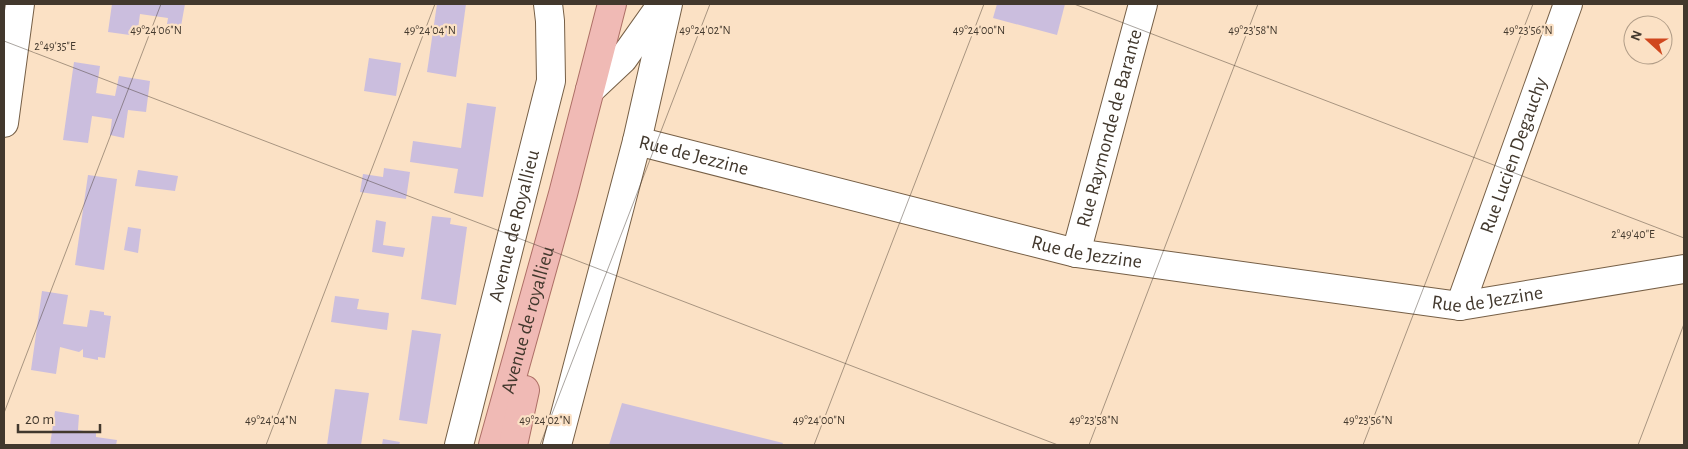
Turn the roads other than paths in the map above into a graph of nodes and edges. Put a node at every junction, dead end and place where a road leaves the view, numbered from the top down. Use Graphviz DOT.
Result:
graph roads {
  1 [pos="20,4"];
  2 [pos="548,4"];
  3 [pos="612,4"];
  4 [pos="662,4"];
  5 [pos="668,4"];
  6 [pos="1144,4"];
  7 [pos="1568,4"];
  8 [pos="590,90"];
  9 [pos="4,123"];
  10 [pos="637,141"];
  11 [pos="563,194"];
  12 [pos="1076,253"];
  13 [pos="1684,269"];
  14 [pos="1460,306"];
  15 [pos="459,445"];
  16 [pos="493,445"];
  17 [pos="513,445"];
  18 [pos="557,445"];
  1 -- 9 [label="street"];
  2 -- 15 [label="street, Avenue de Royallieu"];
  3 -- 8 [label="main road"];
  4 -- 8 [label="street"];
  5 -- 10 [label="street, Rue de Jezzine"];
  6 -- 12 [label="street, Rue Raymonde de Barante"];
  7 -- 14 [label="street, Rue Lucien Degauchy"];
  8 -- 11 [label="main road"];
  10 -- 12 [label="street, Rue de Jezzine"];
  10 -- 18 [label="street"];
  11 -- 16 [label="main road, Avenue de royallieu"];
  11 -- 17 [label="main road, Avenue de Royallieu"];
  12 -- 14 [label="street, Rue de Jezzine"];
  13 -- 14 [label="street, Rue de Jezzine"];
}
